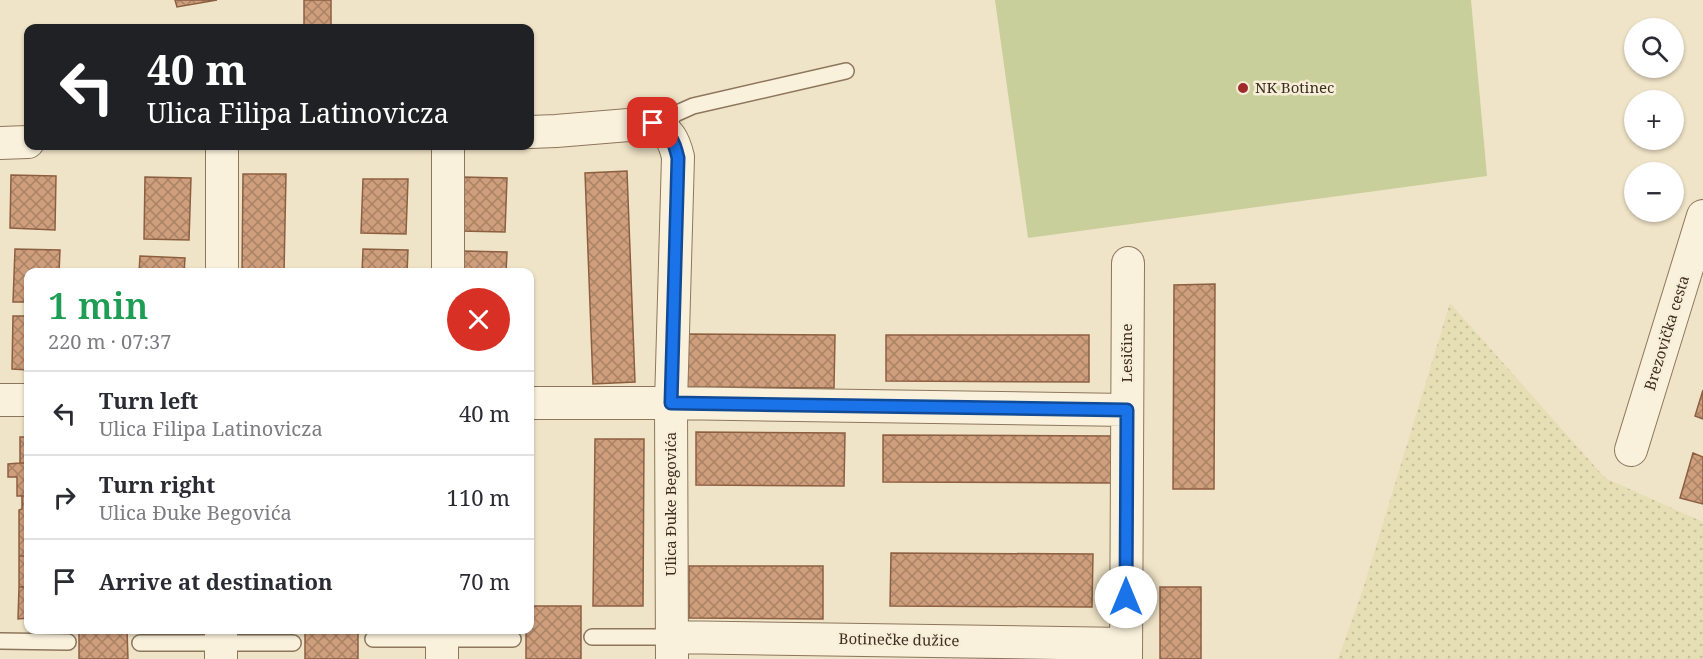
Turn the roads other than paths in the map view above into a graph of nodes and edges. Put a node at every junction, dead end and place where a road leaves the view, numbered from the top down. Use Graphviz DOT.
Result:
graph roads {
  1 [pos="846,71"];
  2 [pos="663,128"];
  3 [pos="534,132"];
  4 [pos="24,142"];
  5 [pos="0,144"];
  6 [pos="222,150"];
  7 [pos="448,150"];
  8 [pos="1703,216"];
  9 [pos="1128,263"];
  10 [pos="222,268"];
  11 [pos="448,268"];
  12 [pos="0,400"];
  13 [pos="24,400"];
  14 [pos="534,403"];
  15 [pos="671,403"];
  16 [pos="1127,410"];
  17 [pos="1630,450"];
  18 [pos="592,638"];
  19 [pos="373,639"];
  20 [pos="513,639"];
  21 [pos="0,641"];
  22 [pos="68,642"];
  23 [pos="140,643"];
  24 [pos="293,643"];
  25 [pos="442,643"];
  26 [pos="221,644"];
  27 [pos="672,648"];
  28 [pos="1126,651"];
  1 -- 2 [label="lane"];
  2 -- 3 [label="street"];
  2 -- 15 [label="street, Ulica Đuke Begovića"];
  4 -- 5 [label="street"];
  6 -- 10 [label="street"];
  7 -- 11 [label="street"];
  8 -- 17 [label="street, Brezovička cesta"];
  9 -- 16 [label="street, Lesičine"];
  12 -- 13 [label="street"];
  14 -- 15 [label="street"];
  15 -- 16 [label="street"];
  15 -- 27 [label="street, Ulica Đuke Begovića"];
  16 -- 28 [label="street, Lesičine"];
  18 -- 27 [label="lane"];
  19 -- 25 [label="lane"];
  20 -- 25 [label="lane"];
  21 -- 22 [label="lane"];
  23 -- 26 [label="lane"];
  24 -- 26 [label="lane"];
  27 -- 28 [label="street, Botinečke dužice"];
}
